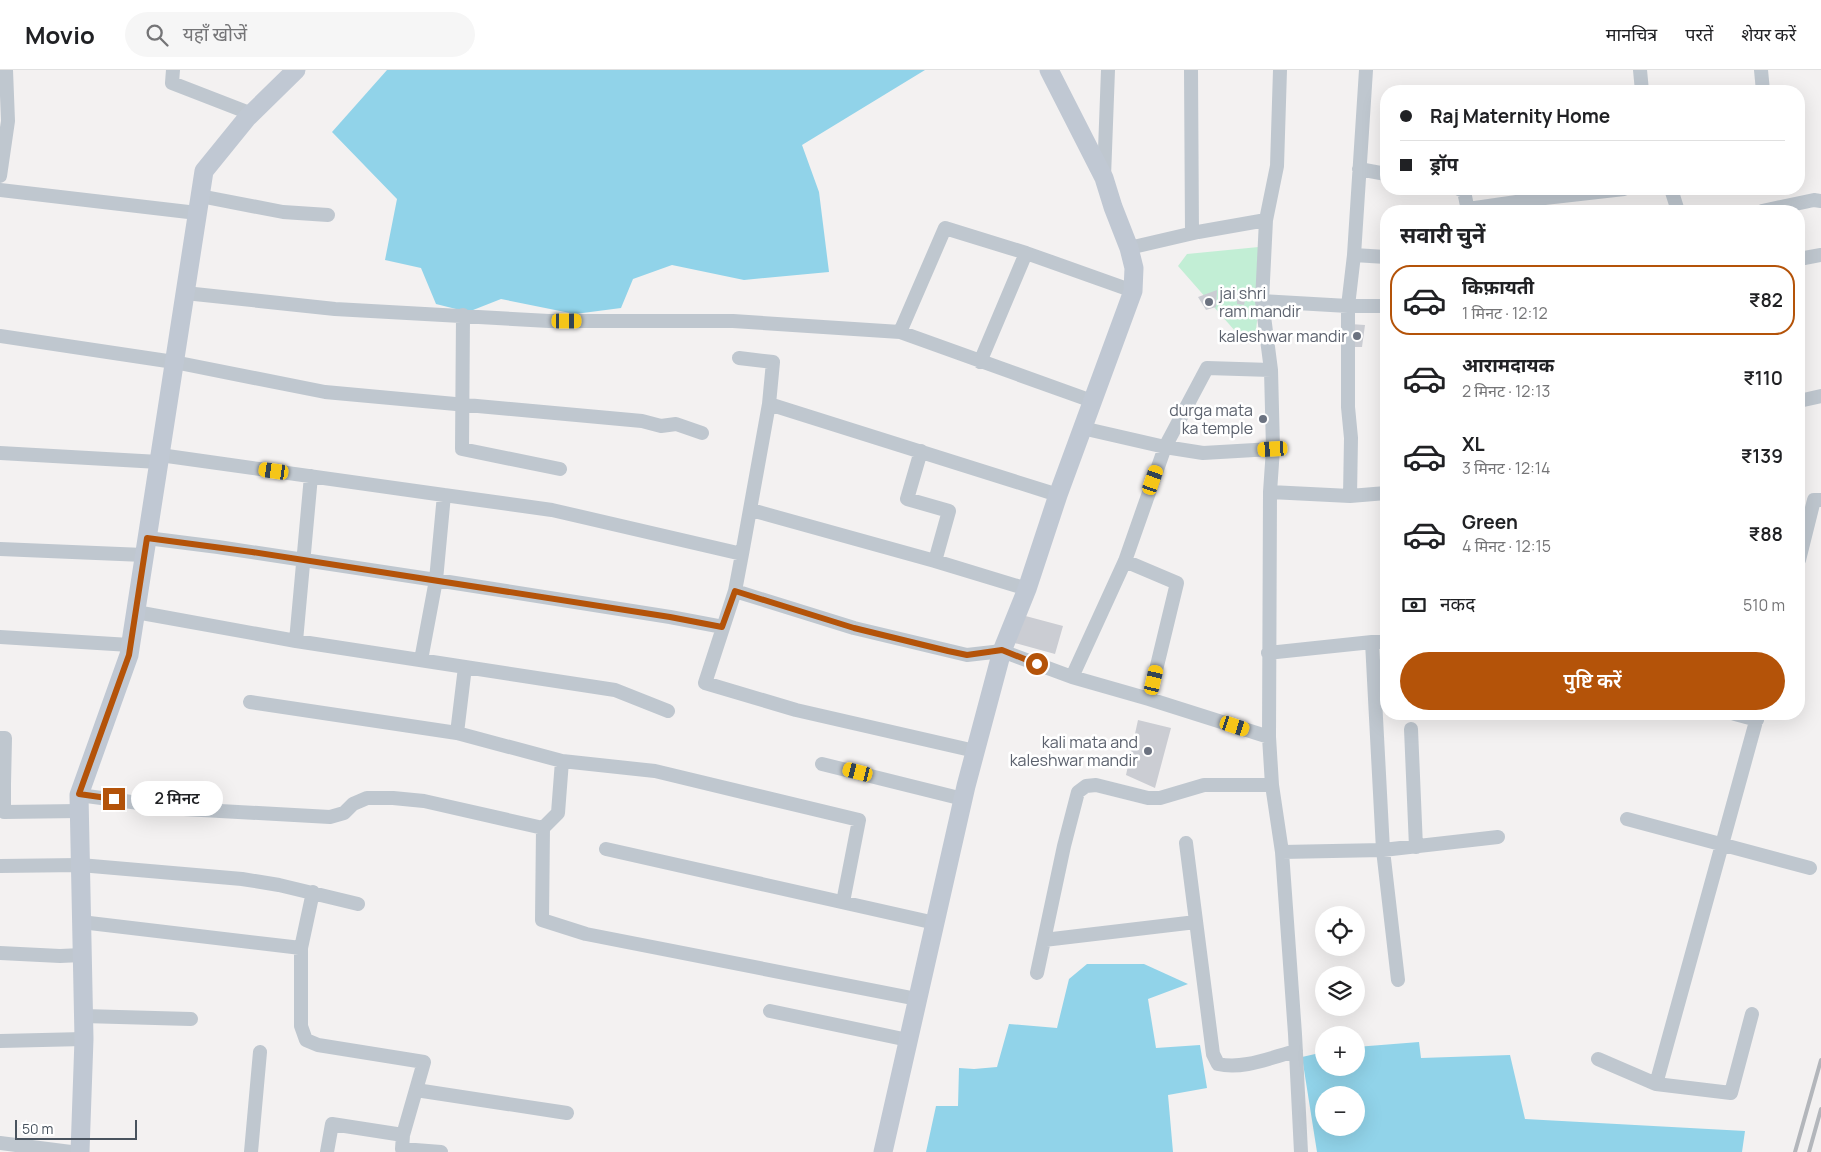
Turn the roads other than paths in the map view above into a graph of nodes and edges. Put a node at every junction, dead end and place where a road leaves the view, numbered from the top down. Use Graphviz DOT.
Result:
graph roads {
  1 [pos="6,70"];
  2 [pos="173,70"];
  3 [pos="296,70"];
  4 [pos="1049,70"];
  5 [pos="1108,70"];
  6 [pos="1191,70"];
  7 [pos="1280,70"];
  8 [pos="1366,70"];
  9 [pos="1642,70"];
  10 [pos="1761,70"];
  11 [pos="1642,85"];
  12 [pos="1762,85"];
  13 [pos="252,114"];
  14 [pos="1359,169"];
  15 [pos="1380,173"];
  16 [pos="0,176"];
  17 [pos="1104,178"];
  18 [pos="0,190"];
  19 [pos="1571,195"];
  20 [pos="1821,201"];
  21 [pos="199,205"];
  22 [pos="1499,205"];
  23 [pos="1790,205"];
  24 [pos="328,216"];
  25 [pos="1266,220"];
  26 [pos="1192,234"];
  27 [pos="1129,248"];
  28 [pos="1026,253"];
  29 [pos="1354,255"];
  30 [pos="1821,255"];
  31 [pos="1380,256"];
  32 [pos="1805,258"];
  33 [pos="1133,291"];
  34 [pos="185,293"];
  35 [pos="1262,301"];
  36 [pos="1348,306"];
  37 [pos="1380,306"];
  38 [pos="463,315"];
  39 [pos="900,332"];
  40 [pos="0,336"];
  41 [pos="739,358"];
  42 [pos="174,362"];
  43 [pos="980,362"];
  44 [pos="1271,370"];
  45 [pos="1821,396"];
  46 [pos="1805,400"];
  47 [pos="1092,401"];
  48 [pos="462,404"];
  49 [pos="769,404"];
  50 [pos="1082,428"];
  51 [pos="702,433"];
  52 [pos="1165,447"];
  53 [pos="1273,449"];
  54 [pos="920,451"];
  55 [pos="0,453"];
  56 [pos="159,459"];
  57 [pos="560,469"];
  58 [pos="311,476"];
  59 [pos="1270,492"];
  60 [pos="1380,494"];
  61 [pos="444,495"];
  62 [pos="1058,495"];
  63 [pos="1350,496"];
  64 [pos="1821,500"];
  65 [pos="751,510"];
  66 [pos="1805,530"];
  67 [pos="146,547"];
  68 [pos="0,549"];
  69 [pos="742,554"];
  70 [pos="303,559"];
  71 [pos="935,561"];
  72 [pos="1125,561"];
  73 [pos="436,580"];
  74 [pos="1027,589"];
  75 [pos="735,591"];
  76 [pos="136,612"];
  77 [pos="722,627"];
  78 [pos="0,636"];
  79 [pos="296,640"];
  80 [pos="1372,642"];
  81 [pos="1380,642"];
  82 [pos="130,645"];
  83 [pos="1002,650"];
  84 [pos="1268,653"];
  85 [pos="421,660"];
  86 [pos="465,667"];
  87 [pos="1072,677"];
  88 [pos="1149,699"];
  89 [pos="250,702"];
  90 [pos="668,711"];
  91 [pos="1757,720"];
  92 [pos="1411,729"];
  93 [pos="457,733"];
  94 [pos="1269,737"];
  95 [pos="0,738"];
  96 [pos="975,750"];
  97 [pos="562,761"];
  98 [pos="822,764"];
  99 [pos="2,784"];
  100 [pos="1272,786"];
  101 [pos="963,799"];
  102 [pos="79,803"];
  103 [pos="1627,819"];
  104 [pos="543,828"];
  105 [pos="1498,837"];
  106 [pos="1186,843"];
  107 [pos="1722,844"];
  108 [pos="1416,847"];
  109 [pos="606,849"];
  110 [pos="1383,850"];
  111 [pos="1282,852"];
  112 [pos="80,865"];
  113 [pos="0,866"];
  114 [pos="1810,868"];
  115 [pos="313,892"];
  116 [pos="843,902"];
  117 [pos="358,904"];
  118 [pos="82,922"];
  119 [pos="1196,922"];
  120 [pos="935,923"];
  121 [pos="1044,940"];
  122 [pos="301,948"];
  123 [pos="0,953"];
  124 [pos="82,955"];
  125 [pos="1037,972"];
  126 [pos="1398,980"];
  127 [pos="918,999"];
  128 [pos="770,1011"];
  129 [pos="1752,1014"];
  130 [pos="83,1016"];
  131 [pos="191,1019"];
  132 [pos="84,1039"];
  133 [pos="908,1040"];
  134 [pos="0,1041"];
  135 [pos="1296,1050"];
  136 [pos="260,1052"];
  137 [pos="1598,1059"];
  138 [pos="1656,1084"];
  139 [pos="416,1090"];
  140 [pos="567,1113"];
  141 [pos="0,1143"];
  142 [pos="402,1145"];
  143 [pos="71,1152"];
  144 [pos="80,1152"];
  145 [pos="251,1152"];
  146 [pos="327,1152"];
  147 [pos="441,1152"];
  148 [pos="883,1152"];
  149 [pos="1301,1152"];
  1 -- 16 [label="street"];
  2 -- 13 [label="street"];
  3 -- 13 [label="street"];
  4 -- 17 [label="street"];
  5 -- 17 [label="street"];
  6 -- 26 [label="street"];
  7 -- 25 [label="street"];
  8 -- 14 [label="street"];
  9 -- 11 [label="street"];
  10 -- 12 [label="street"];
  13 -- 21 [label="street"];
  14 -- 15 [label="street"];
  14 -- 29 [label="street"];
  17 -- 27 [label="street"];
  18 -- 21 [label="street"];
  19 -- 22 [label="street"];
  20 -- 23 [label="street"];
  21 -- 24 [label="street"];
  21 -- 34 [label="street"];
  25 -- 26 [label="street"];
  25 -- 35 [label="street"];
  26 -- 27 [label="street"];
  27 -- 33 [label="street"];
  28 -- 33 [label="street"];
  28 -- 39 [label="street"];
  28 -- 43 [label="street"];
  29 -- 31 [label="street"];
  29 -- 36 [label="street"];
  30 -- 32 [label="street"];
  33 -- 47 [label="street"];
  34 -- 38 [label="street"];
  34 -- 42 [label="street"];
  35 -- 36 [label="street"];
  35 -- 44 [label="street"];
  36 -- 37 [label="street"];
  36 -- 63 [label="street"];
  38 -- 39 [label="street"];
  38 -- 48 [label="street"];
  39 -- 43 [label="street"];
  40 -- 42 [label="street"];
  41 -- 49 [label="street"];
  42 -- 48 [label="street"];
  42 -- 56 [label="street"];
  43 -- 47 [label="street"];
  44 -- 52 [label="street"];
  44 -- 53 [label="street"];
  45 -- 46 [label="street"];
  47 -- 50 [label="street"];
  48 -- 51 [label="street"];
  48 -- 57 [label="street"];
  49 -- 54 [label="street"];
  49 -- 65 [label="street"];
  50 -- 52 [label="street"];
  50 -- 62 [label="street"];
  52 -- 53 [label="street"];
  52 -- 72 [label="street"];
  53 -- 59 [label="street"];
  54 -- 62 [label="street"];
  54 -- 71 [label="street"];
  55 -- 56 [label="street"];
  56 -- 58 [label="street"];
  56 -- 67 [label="street"];
  58 -- 61 [label="street"];
  58 -- 70 [label="street"];
  59 -- 63 [label="street"];
  59 -- 84 [label="street"];
  60 -- 63 [label="street"];
  61 -- 69 [label="street"];
  61 -- 73 [label="street"];
  62 -- 74 [label="street"];
  64 -- 66 [label="street"];
  65 -- 69 [label="street"];
  65 -- 71 [label="street"];
  67 -- 68 [label="street"];
  67 -- 70 [label="street"];
  67 -- 76 [label="street"];
  69 -- 75 [label="street"];
  70 -- 73 [label="street"];
  70 -- 79 [label="street"];
  71 -- 74 [label="street"];
  72 -- 87 [label="street"];
  72 -- 88 [label="street"];
  73 -- 77 [label="street"];
  73 -- 85 [label="street"];
  74 -- 83 [label="street"];
  75 -- 77 [label="street"];
  75 -- 83 [label="street"];
  76 -- 79 [label="street"];
  76 -- 82 [label="street"];
  77 -- 96 [label="street"];
  78 -- 82 [label="street"];
  79 -- 85 [label="street"];
  80 -- 81 [label="street"];
  80 -- 84 [label="street"];
  80 -- 110 [label="street"];
  82 -- 102 [label="street"];
  83 -- 87 [label="street"];
  83 -- 96 [label="street"];
  84 -- 94 [label="street"];
  85 -- 86 [label="street"];
  86 -- 90 [label="street"];
  86 -- 93 [label="street"];
  87 -- 88 [label="street"];
  88 -- 94 [label="street"];
  89 -- 93 [label="street"];
  91 -- 107 [label="street"];
  92 -- 108 [label="street"];
  93 -- 97 [label="street"];
  94 -- 100 [label="street"];
  95 -- 99 [label="street"];
  96 -- 101 [label="street"];
  97 -- 104 [label="street"];
  97 -- 116 [label="street"];
  98 -- 101 [label="street"];
  99 -- 102 [label="street"];
  100 -- 111 [label="street"];
  100 -- 121 [label="street"];
  101 -- 120 [label="street"];
  102 -- 104 [label="street"];
  102 -- 112 [label="street"];
  103 -- 107 [label="street"];
  104 -- 127 [label="street"];
  105 -- 108 [label="street"];
  106 -- 119 [label="street"];
  107 -- 114 [label="street"];
  107 -- 138 [label="street"];
  108 -- 110 [label="street"];
  109 -- 116 [label="street"];
  110 -- 111 [label="street"];
  110 -- 126 [label="street"];
  111 -- 135 [label="street"];
  112 -- 113 [label="street"];
  112 -- 115 [label="street"];
  112 -- 118 [label="street"];
  115 -- 117 [label="street"];
  115 -- 122 [label="street"];
  116 -- 120 [label="street"];
  118 -- 122 [label="street"];
  118 -- 124 [label="street"];
  119 -- 121 [label="street"];
  119 -- 135 [label="street"];
  120 -- 127 [label="street"];
  121 -- 125 [label="street"];
  122 -- 139 [label="street"];
  123 -- 124 [label="street"];
  124 -- 130 [label="street"];
  127 -- 133 [label="street"];
  128 -- 133 [label="street"];
  129 -- 138 [label="street"];
  130 -- 131 [label="street"];
  130 -- 132 [label="street"];
  132 -- 134 [label="street"];
  132 -- 144 [label="street"];
  133 -- 148 [label="street"];
  135 -- 149 [label="street"];
  136 -- 145 [label="street"];
  137 -- 138 [label="street"];
  139 -- 140 [label="street"];
  139 -- 142 [label="street"];
  141 -- 143 [label="street"];
  142 -- 146 [label="street"];
  142 -- 147 [label="street"];
}
